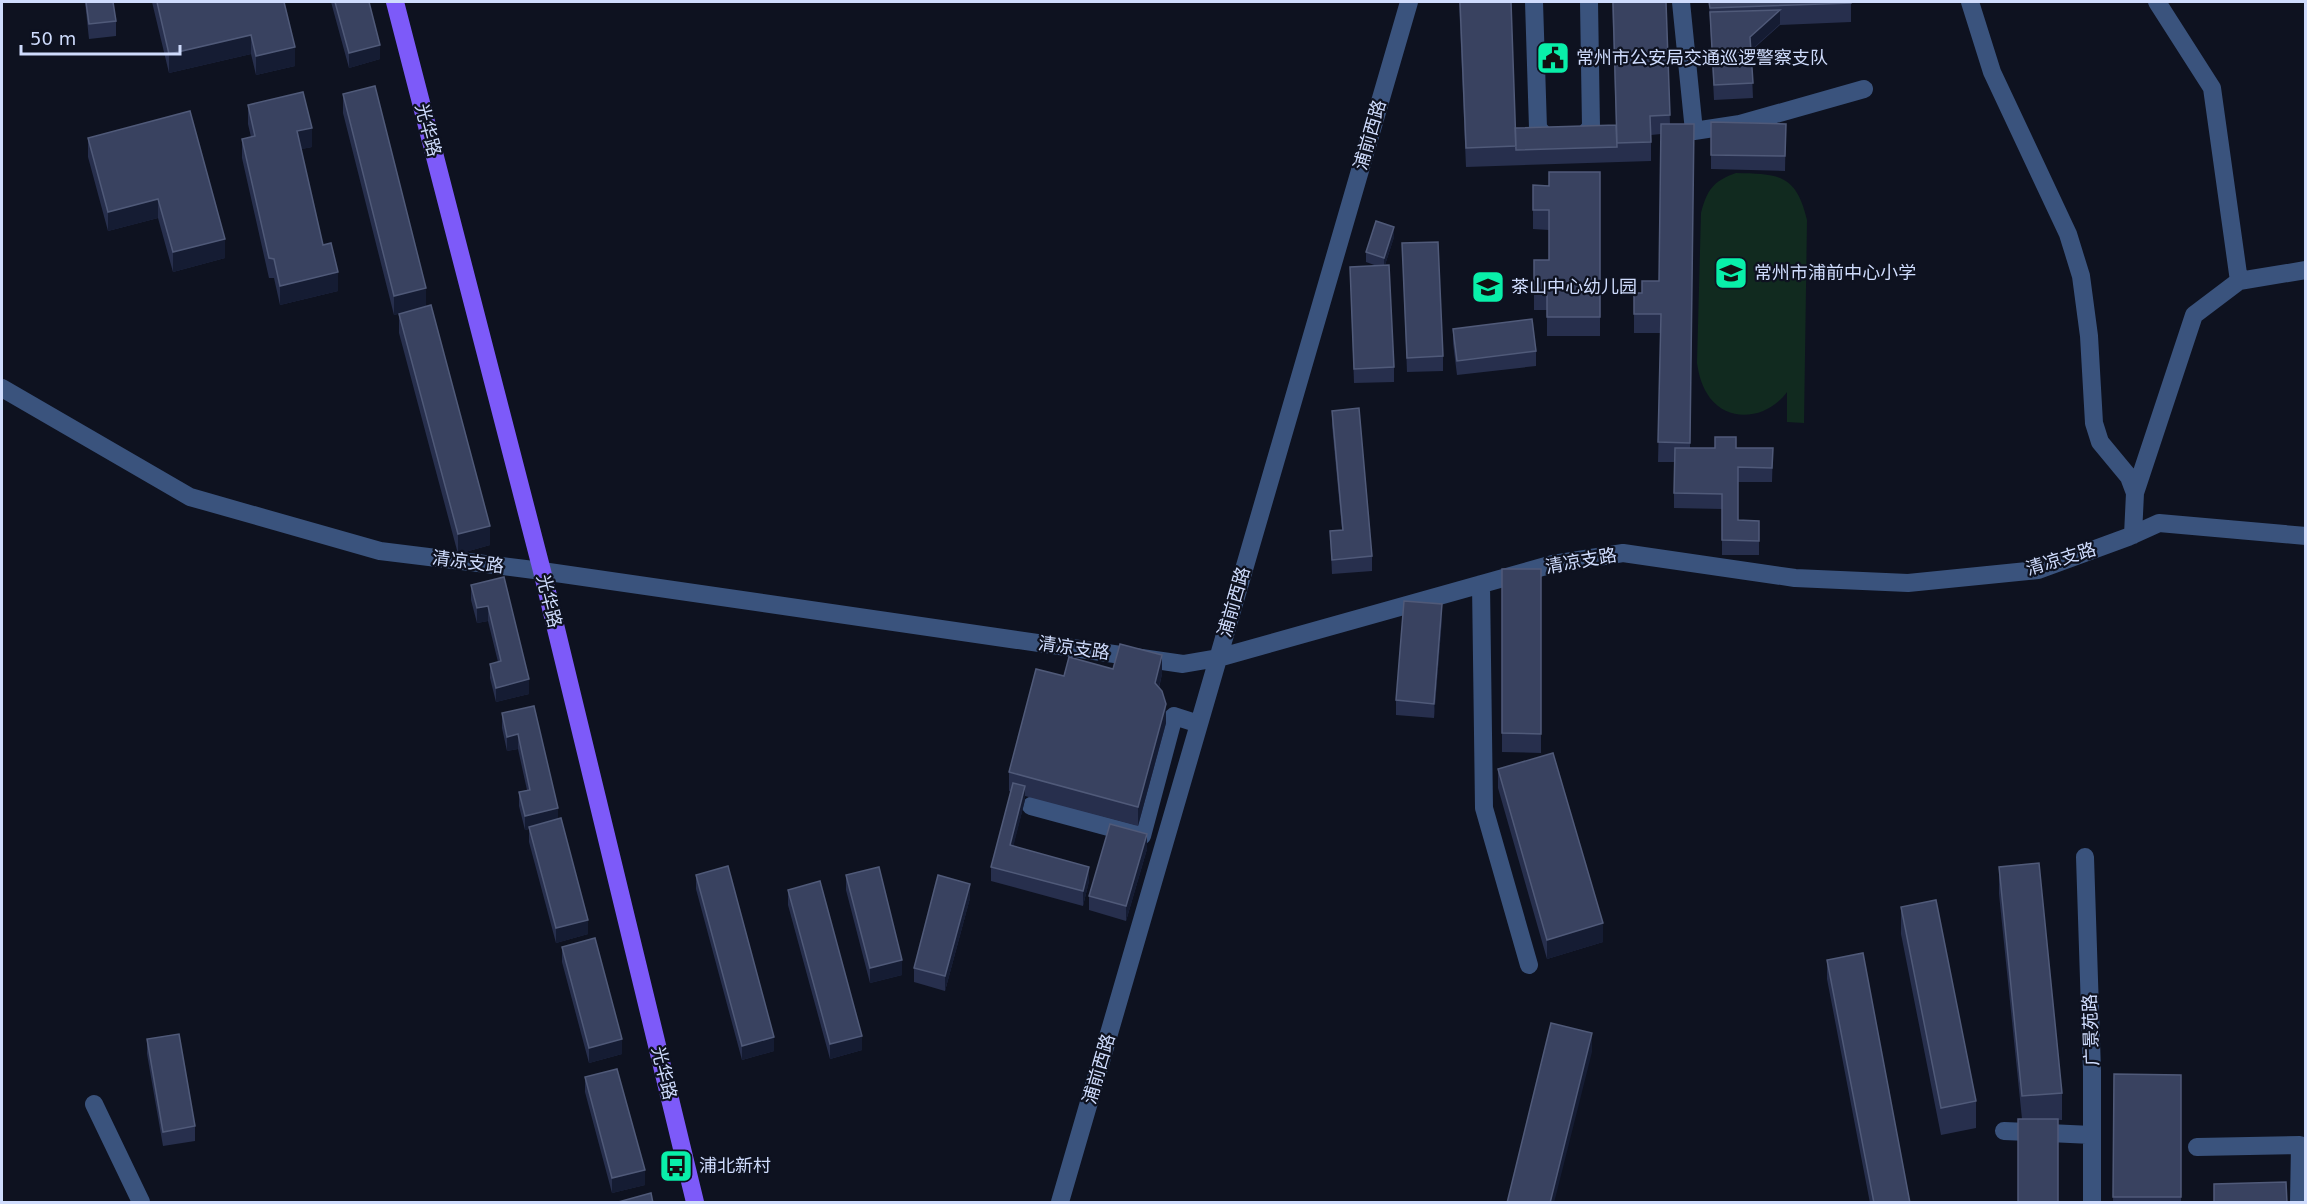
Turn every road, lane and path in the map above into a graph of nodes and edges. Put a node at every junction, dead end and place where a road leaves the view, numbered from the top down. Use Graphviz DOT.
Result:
graph roads {
  1 [pos="395,2"];
  2 [pos="1409,2"];
  3 [pos="1534,2"];
  4 [pos="1589,2"];
  5 [pos="1681,2"];
  6 [pos="1970,2"];
  7 [pos="2157,2"];
  8 [pos="1864,89"];
  9 [pos="2306,270"];
  10 [pos="2239,281"];
  11 [pos="2,388"];
  12 [pos="2135,493"];
  13 [pos="2133,535"];
  14 [pos="2306,536"];
  15 [pos="542,571"];
  16 [pos="1481,584"];
  17 [pos="1218,658"];
  18 [pos="1199,724"];
  19 [pos="1030,806"];
  20 [pos="2085,857"];
  21 [pos="1529,965"];
  22 [pos="94,1104"];
  23 [pos="2004,1131"];
  24 [pos="2092,1135"];
  25 [pos="2197,1147"];
  26 [pos="141,1203"];
  27 [pos="695,1203"];
  28 [pos="1060,1203"];
  29 [pos="2092,1203"];
  30 [pos="2299,1203"];
  1 -- 15 [label="main road, 光华路"];
  2 -- 17 [label="street, 浦前西路"];
  3 -- 4 [label="street"];
  5 -- 8 [label="street"];
  6 -- 12 [label="street"];
  7 -- 10 [label="street"];
  9 -- 10 [label="street"];
  10 -- 12 [label="street"];
  11 -- 15 [label="street, 清凉支路"];
  12 -- 13 [label="street"];
  13 -- 14 [label="street, 清凉支路"];
  13 -- 16 [label="street, 清凉支路"];
  15 -- 17 [label="street, 清凉支路"];
  15 -- 27 [label="main road, 光华路"];
  16 -- 17 [label="street, 清凉支路"];
  16 -- 21 [label="street"];
  17 -- 18 [label="street, 浦前西路"];
  18 -- 19 [label="street"];
  18 -- 28 [label="street, 浦前西路"];
  20 -- 24 [label="street, 广景苑路"];
  22 -- 26 [label="street"];
  23 -- 24 [label="street"];
  24 -- 29 [label="street, 广景苑路"];
  25 -- 30 [label="street"];
}
